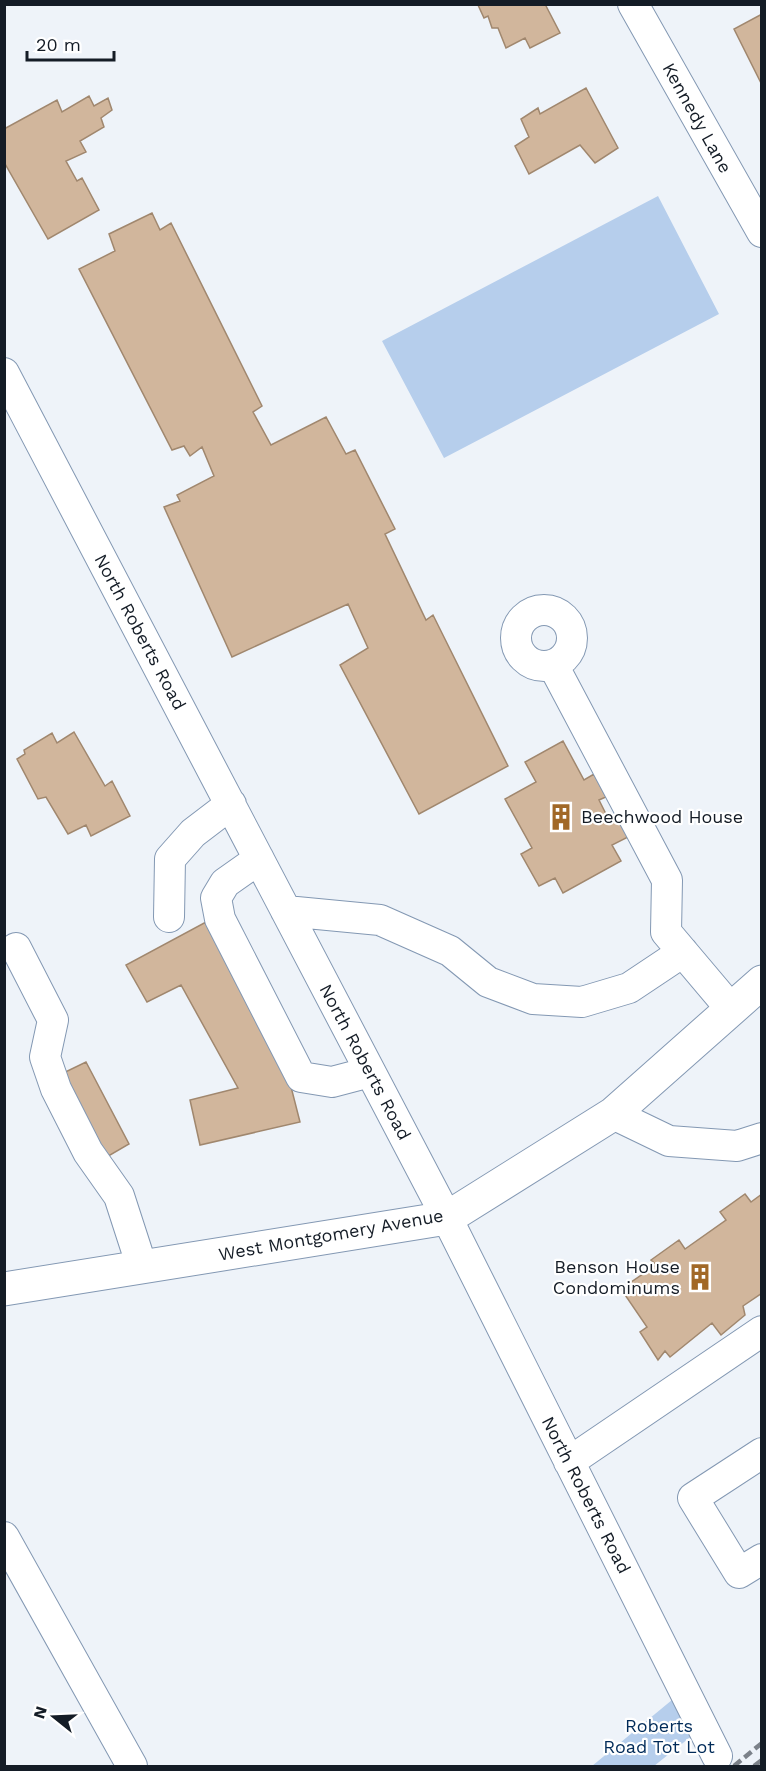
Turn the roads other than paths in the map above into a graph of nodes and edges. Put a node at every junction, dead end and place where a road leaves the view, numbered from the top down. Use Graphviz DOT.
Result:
graph roads {
  1 [pos="633,4"];
  2 [pos="762,232"];
  3 [pos="4,373"];
  4 [pos="553,665"];
  5 [pos="231,804"];
  6 [pos="259,859"];
  7 [pos="286,911"];
  8 [pos="169,917"];
  9 [pos="16,948"];
  10 [pos="683,952"];
  11 [pos="751,998"];
  12 [pos="370,1072"];
  13 [pos="613,1114"];
  14 [pos="762,1138"];
  15 [pos="447,1218"];
  16 [pos="142,1267"];
  17 [pos="4,1289"];
  18 [pos="762,1331"];
  19 [pos="762,1453"];
  20 [pos="569,1462"];
  21 [pos="4,1536"];
  22 [pos="762,1559"];
  23 [pos="717,1756"];
  24 [pos="132,1767"];
  1 -- 2 [label="street, Kennedy Lane"];
  3 -- 5 [label="street, North Roberts Road"];
  4 -- 10 [label="street"];
  5 -- 6 [label="street, North Roberts Road"];
  5 -- 8 [label="street"];
  6 -- 7 [label="street, North Roberts Road"];
  6 -- 12 [label="street"];
  7 -- 10 [label="street"];
  7 -- 12 [label="street, North Roberts Road"];
  9 -- 16 [label="street"];
  10 -- 11 [label="street"];
  11 -- 13 [label="main road, West Montgomery Avenue"];
  12 -- 15 [label="street, North Roberts Road"];
  13 -- 14 [label="street"];
  13 -- 15 [label="main road, West Montgomery Avenue"];
  15 -- 16 [label="main road, West Montgomery Avenue"];
  15 -- 20 [label="street, North Roberts Road"];
  16 -- 17 [label="main road, West Montgomery Avenue"];
  18 -- 20 [label="street"];
  19 -- 22 [label="street"];
  20 -- 23 [label="street, North Roberts Road"];
  21 -- 24 [label="street"];
}
